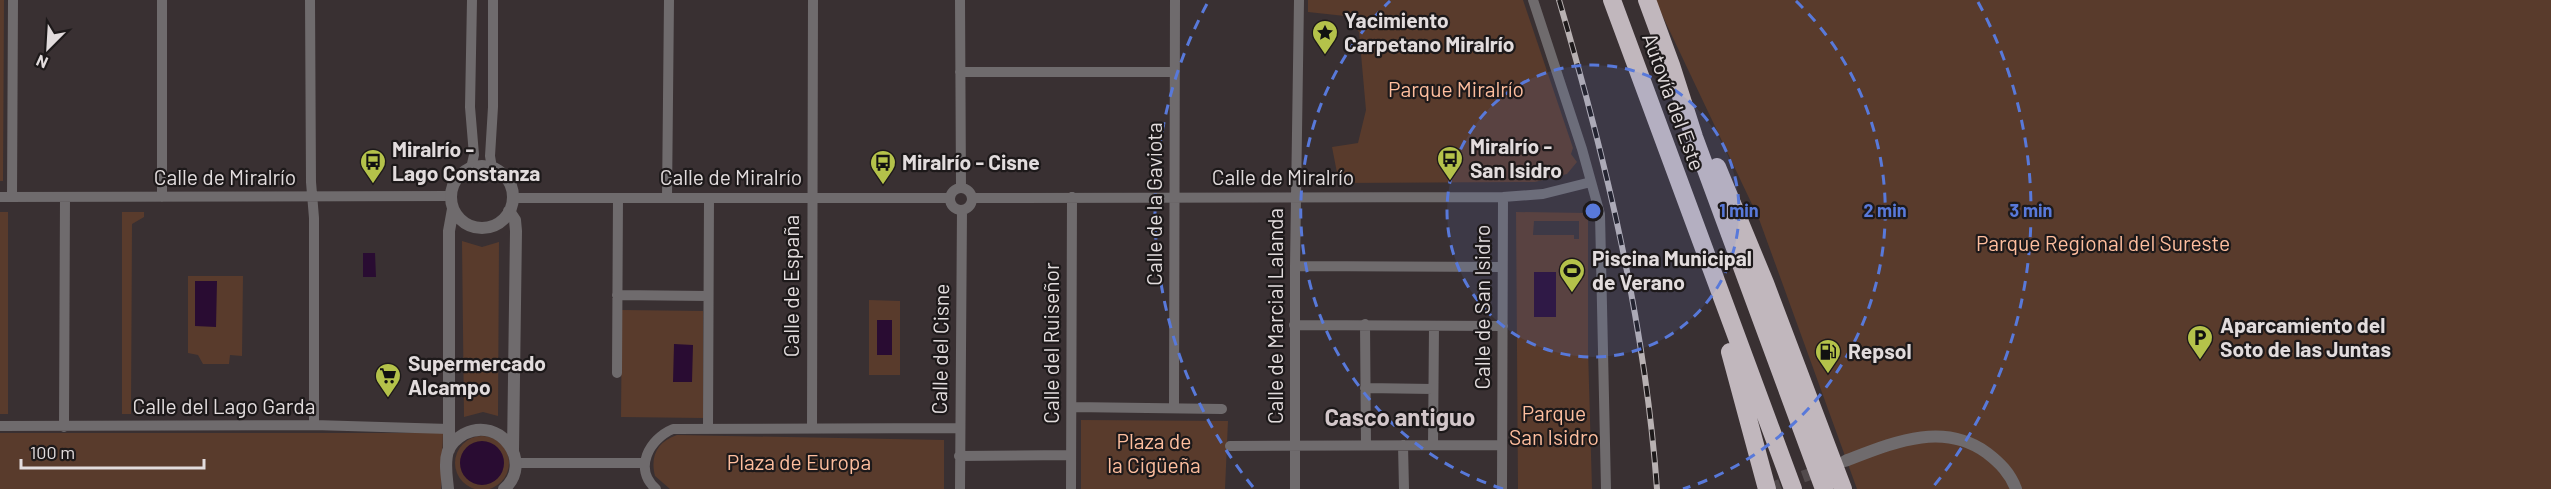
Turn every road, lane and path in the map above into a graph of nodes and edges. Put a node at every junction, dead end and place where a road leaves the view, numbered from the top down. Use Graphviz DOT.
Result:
graph roads {
  1 [pos="13,0"];
  2 [pos="162,0"];
  3 [pos="310,0"];
  4 [pos="472,0"];
  5 [pos="493,0"];
  6 [pos="669,0"];
  7 [pos="813,0"];
  8 [pos="960,0"];
  9 [pos="1175,0"];
  10 [pos="1299,0"];
  11 [pos="1533,0"];
  12 [pos="1612,0"];
  13 [pos="1647,0"];
  14 [pos="1671,65"];
  15 [pos="960,72"];
  16 [pos="1175,72"];
  17 [pos="471,168"];
  18 [pos="492,168"];
  19 [pos="1592,182"];
  20 [pos="961,188"];
  21 [pos="0,197"];
  22 [pos="12,197"];
  23 [pos="65,197"];
  24 [pos="162,197"];
  25 [pos="312,197"];
  26 [pos="1072,197"];
  27 [pos="1503,197"];
  28 [pos="513,198"];
  29 [pos="618,198"];
  30 [pos="667,198"];
  31 [pos="709,198"];
  32 [pos="812,198"];
  33 [pos="950,198"];
  34 [pos="972,198"];
  35 [pos="1174,198"];
  36 [pos="1297,198"];
  37 [pos="452,203"];
  38 [pos="962,210"];
  39 [pos="509,211"];
  40 [pos="1295,266"];
  41 [pos="1502,267"];
  42 [pos="617,295"];
  43 [pos="708,296"];
  44 [pos="1725,309"];
  45 [pos="1365,324"];
  46 [pos="1294,325"];
  47 [pos="1434,326"];
  48 [pos="1503,326"];
  49 [pos="616,373"];
  50 [pos="1365,388"];
  51 [pos="1433,389"];
  52 [pos="1072,407"];
  53 [pos="1174,408"];
  54 [pos="1222,409"];
  55 [pos="0,426"];
  56 [pos="314,426"];
  57 [pos="64,427"];
  58 [pos="708,428"];
  59 [pos="812,428"];
  60 [pos="960,428"];
  61 [pos="449,429"];
  62 [pos="1365,445"];
  63 [pos="1403,445"];
  64 [pos="1433,445"];
  65 [pos="1502,445"];
  66 [pos="1230,446"];
  67 [pos="1295,446"];
  68 [pos="449,450"];
  69 [pos="1071,455"];
  70 [pos="959,456"];
  71 [pos="514,457"];
  72 [pos="1845,461"];
  73 [pos="645,463"];
  74 [pos="448,483"];
  75 [pos="513,484"];
  76 [pos="460,489"];
  77 [pos="504,489"];
  78 [pos="656,489"];
  79 [pos="960,489"];
  80 [pos="1071,489"];
  81 [pos="1295,489"];
  82 [pos="1404,489"];
  83 [pos="1502,489"];
  84 [pos="1606,489"];
  85 [pos="1767,489"];
  86 [pos="1793,489"];
  87 [pos="1824,489"];
  88 [pos="1843,489"];
  89 [pos="2016,489"];
  1 -- 22 [label="street"];
  2 -- 24 [label="street"];
  3 -- 25 [label="street"];
  4 -- 17 [label="street"];
  5 -- 18 [label="street"];
  6 -- 30 [label="street"];
  7 -- 32 [label="street, Calle de España"];
  8 -- 15 [label="street"];
  9 -- 16 [label="street, Calle de la Gaviota"];
  10 -- 36 [label="street, Calle de Marcial Lalanda"];
  11 -- 19 [label="street"];
  12 -- 44 [label="highway, Autovía del Este"];
  13 -- 14 [label="highway, Autovía del Este"];
  14 -- 87 [label="highway, Autovía del Este"];
  14 -- 88 [label="highway"];
  15 -- 16 [label="street"];
  15 -- 20 [label="street"];
  16 -- 35 [label="street, Calle de la Gaviota"];
  17 -- 18 [label="street"];
  17 -- 37 [label="street"];
  18 -- 28 [label="street"];
  19 -- 27 [label="street, Calle de Miralrío"];
  19 -- 84 [label="street"];
  20 -- 33 [label="street"];
  20 -- 34 [label="street"];
  21 -- 22 [label="street, Calle de Miralrío"];
  22 -- 23 [label="street, Calle de Miralrío"];
  23 -- 24 [label="street, Calle de Miralrío"];
  23 -- 57 [label="street"];
  24 -- 25 [label="street, Calle de Miralrío"];
  25 -- 37 [label="street, Calle de Miralrío"];
  25 -- 56 [label="street"];
  26 -- 34 [label="street, Calle de Miralrío"];
  26 -- 35 [label="street, Calle de Miralrío"];
  26 -- 52 [label="street, Calle del Ruiseñor"];
  27 -- 36 [label="street, Calle de Miralrío"];
  27 -- 41 [label="street, Calle de San Isidro"];
  28 -- 29 [label="street, Calle de Miralrío"];
  28 -- 39 [label="street"];
  29 -- 30 [label="street, Calle de Miralrío"];
  29 -- 42 [label="street"];
  30 -- 31 [label="street, Calle de Miralrío"];
  31 -- 32 [label="street, Calle de Miralrío"];
  31 -- 43 [label="street"];
  32 -- 33 [label="street, Calle de Miralrío"];
  32 -- 59 [label="street, Calle de España"];
  33 -- 38 [label="street"];
  34 -- 38 [label="street"];
  35 -- 36 [label="street, Calle de Miralrío"];
  35 -- 53 [label="street, Calle de la Gaviota"];
  36 -- 40 [label="street, Calle de Marcial Lalanda"];
  37 -- 39 [label="street"];
  37 -- 61 [label="street"];
  38 -- 60 [label="street, Calle del Cisne"];
  39 -- 71 [label="street"];
  40 -- 41 [label="street"];
  40 -- 46 [label="street, Calle de Marcial Lalanda"];
  41 -- 48 [label="street, Calle de San Isidro"];
  42 -- 43 [label="street"];
  42 -- 49 [label="street"];
  43 -- 58 [label="street"];
  44 -- 85 [label="highway"];
  44 -- 86 [label="highway, Autovía del Este"];
  45 -- 46 [label="street"];
  45 -- 47 [label="street"];
  45 -- 50 [label="street"];
  46 -- 67 [label="street, Calle de Marcial Lalanda"];
  47 -- 48 [label="street"];
  47 -- 51 [label="street"];
  48 -- 65 [label="street, Calle de San Isidro"];
  50 -- 51 [label="street"];
  50 -- 62 [label="street"];
  51 -- 64 [label="street"];
  52 -- 53 [label="street"];
  52 -- 69 [label="street, Calle del Ruiseñor"];
  53 -- 54 [label="street"];
  55 -- 57 [label="street, Calle del Lago Garda"];
  56 -- 57 [label="street, Calle del Lago Garda"];
  56 -- 61 [label="street, Calle del Lago Garda"];
  58 -- 59 [label="street"];
  58 -- 73 [label="street"];
  59 -- 60 [label="street"];
  60 -- 70 [label="street, Calle del Cisne"];
  61 -- 68 [label="street"];
  62 -- 63 [label="street"];
  62 -- 67 [label="street"];
  63 -- 64 [label="street"];
  63 -- 82 [label="street"];
  64 -- 65 [label="street"];
  65 -- 83 [label="street, Calle de San Isidro"];
  66 -- 67 [label="street"];
  67 -- 81 [label="street, Calle de Marcial Lalanda"];
  68 -- 71 [label="street"];
  68 -- 74 [label="street"];
  69 -- 70 [label="street"];
  69 -- 80 [label="street, Calle del Ruiseñor"];
  70 -- 79 [label="street, Calle del Cisne"];
  71 -- 73 [label="street"];
  71 -- 75 [label="street"];
  72 -- 89 [label="street"];
  73 -- 78 [label="street"];
  74 -- 76 [label="street"];
  75 -- 77 [label="street"];
}
